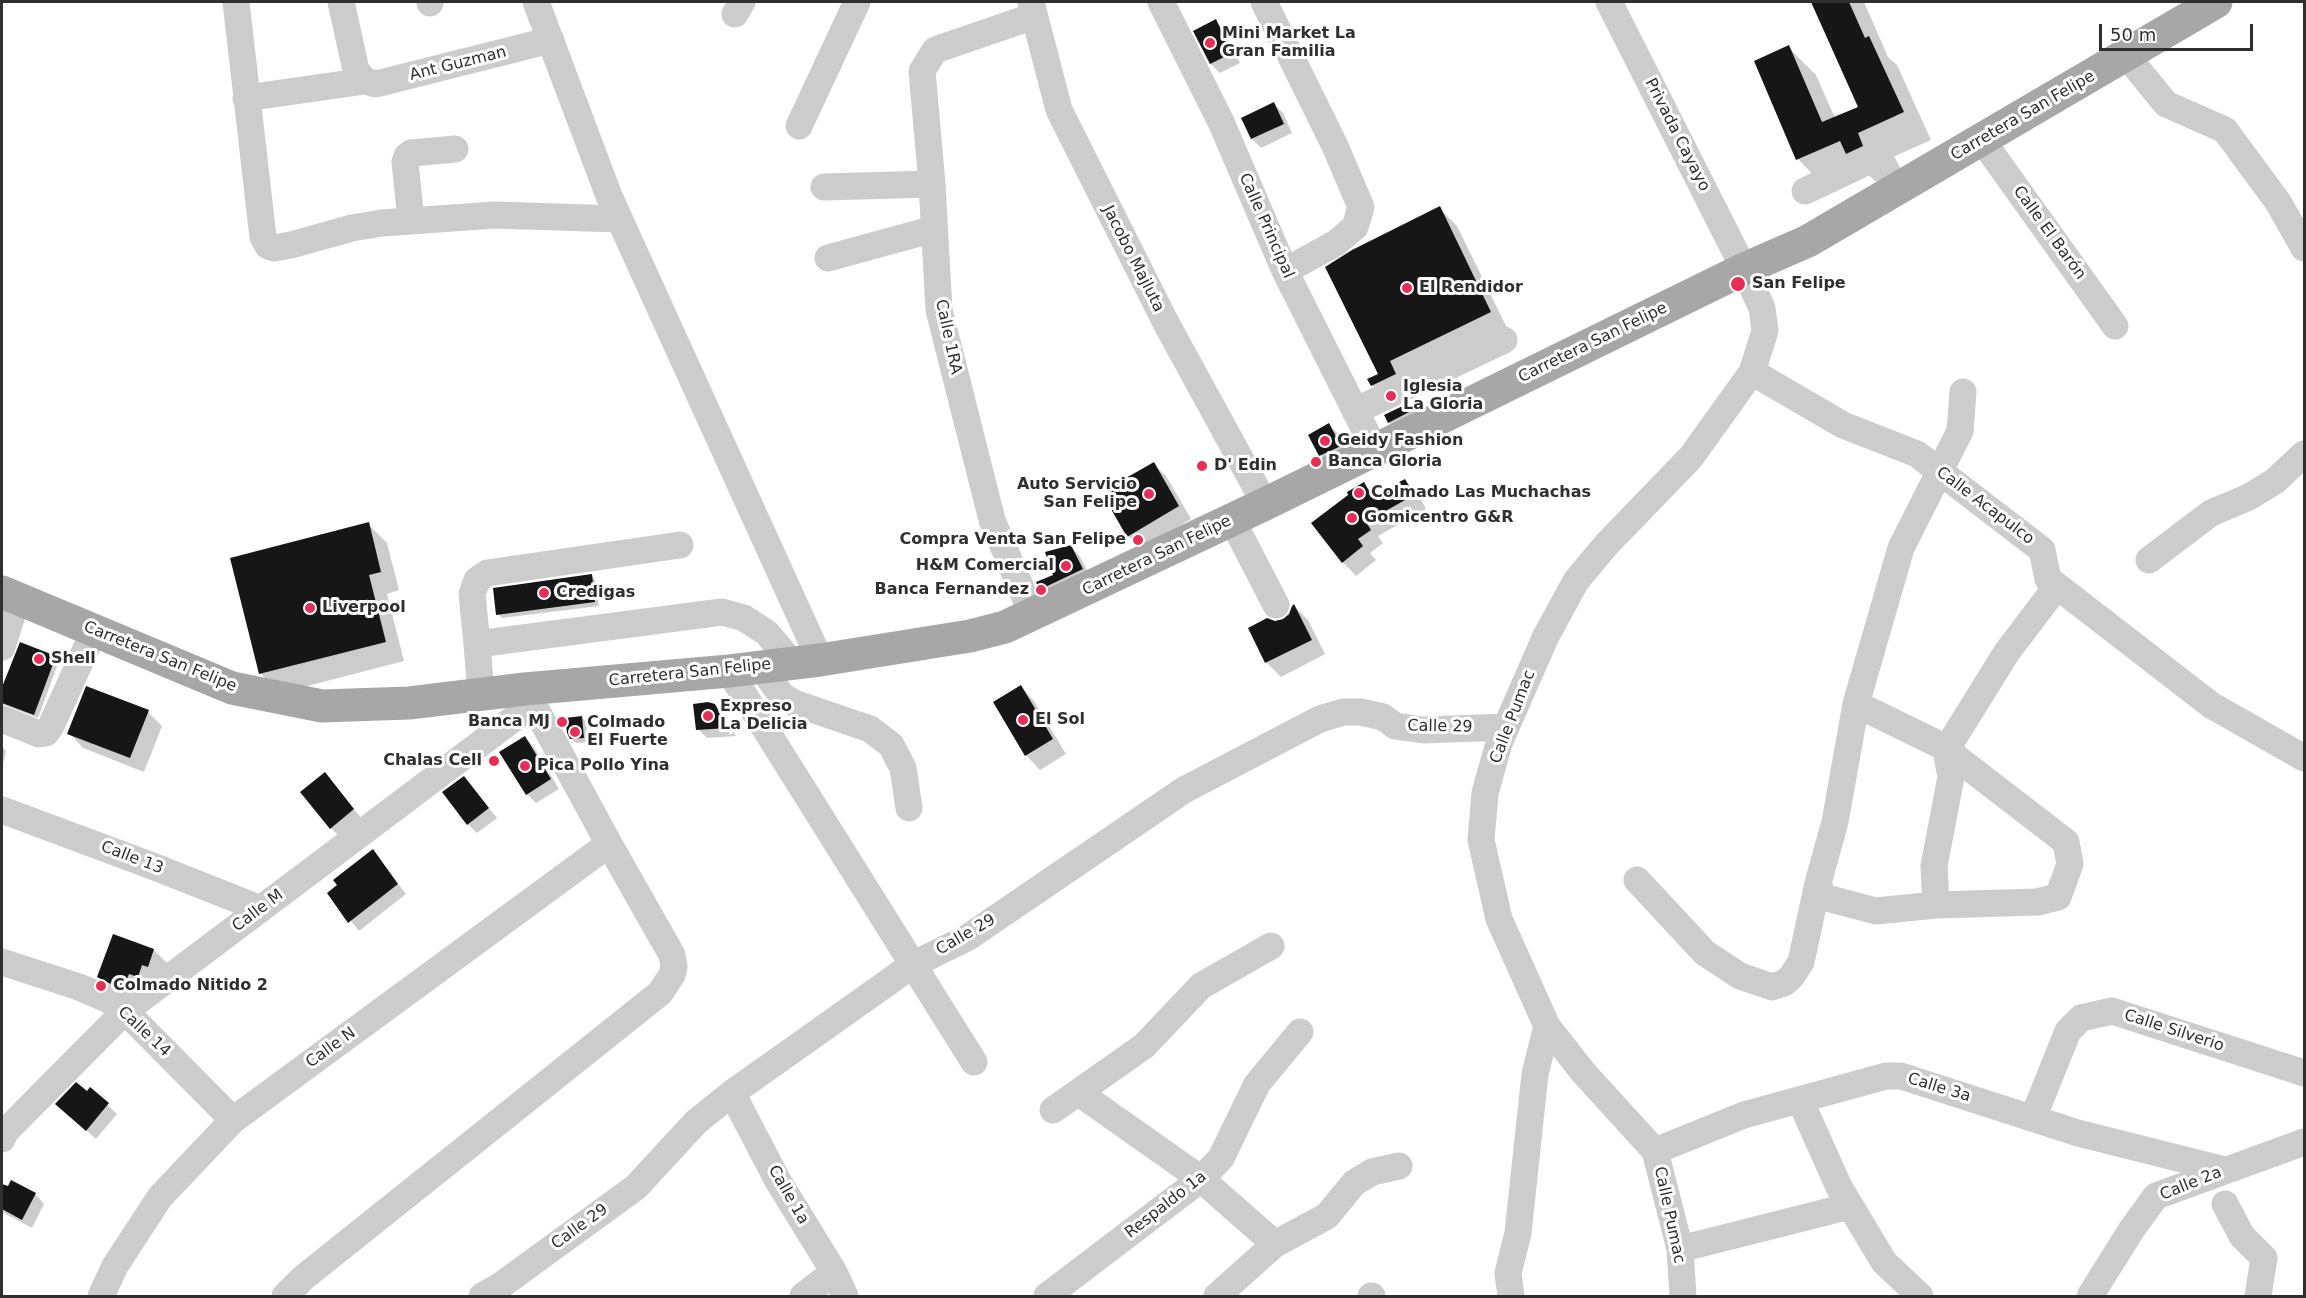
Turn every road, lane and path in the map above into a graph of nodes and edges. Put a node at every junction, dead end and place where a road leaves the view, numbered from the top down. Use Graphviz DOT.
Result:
graph roads {
  1 [pos="236,2"];
  2 [pos="342,2"];
  3 [pos="536,2"];
  4 [pos="858,2"];
  5 [pos="1264,2"];
  6 [pos="1609,2"];
  7 [pos="2209,3"];
  8 [pos="1169,4"];
  9 [pos="1033,9"];
  10 [pos="551,40"];
  11 [pos="2126,55"];
  12 [pos="364,81"];
  13 [pos="246,98"];
  14 [pos="799,126"];
  15 [pos="1982,140"];
  16 [pos="454,149"];
  17 [pos="932,184"];
  18 [pos="824,187"];
  19 [pos="1896,190"];
  20 [pos="1805,191"];
  21 [pos="2278,202"];
  22 [pos="2304,210"];
  23 [pos="619,219"];
  24 [pos="411,221"];
  25 [pos="934,229"];
  26 [pos="2304,248"];
  27 [pos="828,258"];
  28 [pos="1744,269"];
  29 [pos="1285,271"];
  30 [pos="2115,326"];
  31 [pos="1504,340"];
  32 [pos="1752,372"];
  33 [pos="1963,392"];
  34 [pos="1355,411"];
  35 [pos="1375,450"];
  36 [pos="2304,454"];
  37 [pos="1940,471"];
  38 [pos="1265,504"];
  39 [pos="1232,520"];
  40 [pos="680,545"];
  41 [pos="2149,560"];
  42 [pos="2057,586"];
  43 [pos="9,595"];
  44 [pos="1276,605"];
  45 [pos="1033,616"];
  46 [pos="94,631"];
  47 [pos="477,644"];
  48 [pos="2,647"];
  49 [pos="791,663"];
  50 [pos="729,671"];
  51 [pos="481,695"];
  52 [pos="529,696"];
  53 [pos="1856,704"];
  54 [pos="2,720"];
  55 [pos="1506,727"];
  56 [pos="1946,750"];
  57 [pos="2304,758"];
  58 [pos="909,808"];
  59 [pos="2,810"];
  60 [pos="609,844"];
  61 [pos="1638,880"];
  62 [pos="1818,884"];
  63 [pos="1936,905"];
  64 [pos="261,909"];
  65 [pos="1271,946"];
  66 [pos="2,962"];
  67 [pos="914,964"];
  68 [pos="125,1011"];
  69 [pos="1547,1026"];
  70 [pos="1300,1032"];
  71 [pos="974,1062"];
  72 [pos="2304,1073"];
  73 [pos="732,1093"];
  74 [pos="1079,1093"];
  75 [pos="1800,1100"];
  76 [pos="1053,1110"];
  77 [pos="2033,1118"];
  78 [pos="233,1120"];
  79 [pos="3,1133"];
  80 [pos="2304,1142"];
  81 [pos="1655,1150"];
  82 [pos="1399,1166"];
  83 [pos="2225,1170"];
  84 [pos="1201,1179"];
  85 [pos="2225,1204"];
  86 [pos="1850,1206"];
  87 [pos="1275,1244"];
  88 [pos="1680,1249"];
  89 [pos="834,1272"];
  90 [pos="101,1296"];
  91 [pos="285,1296"];
  92 [pos="482,1296"];
  93 [pos="803,1296"];
  94 [pos="845,1296"];
  95 [pos="1047,1296"];
  96 [pos="1217,1296"];
  97 [pos="1511,1296"];
  98 [pos="1683,1296"];
  99 [pos="1920,1296"];
  100 [pos="2090,1296"];
  101 [pos="2258,1296"];
  1 -- 13 [label="street"];
  2 -- 12 [label="street"];
  3 -- 10 [label="street"];
  4 -- 14 [label="street"];
  5 -- 29 [label="street"];
  6 -- 28 [label="street, Privada Cayayo"];
  7 -- 11 [label="main road, Carretera San Felipe"];
  8 -- 29 [label="street, Calle Principal"];
  9 -- 17 [label="street, Calle 1RA"];
  9 -- 38 [label="street, Jacobo Majluta"];
  10 -- 12 [label="street, Ant Guzman"];
  10 -- 23 [label="street"];
  11 -- 15 [label="main road, Carretera San Felipe"];
  11 -- 21 [label="street"];
  12 -- 13 [label="street, Ant Guzman"];
  13 -- 24 [label="street"];
  15 -- 19 [label="main road, Carretera San Felipe"];
  15 -- 30 [label="street, Calle El Barón"];
  16 -- 24 [label="street"];
  17 -- 18 [label="street"];
  17 -- 25 [label="street, Calle 1RA"];
  19 -- 20 [label="street"];
  19 -- 28 [label="main road, Carretera San Felipe"];
  21 -- 22 [label="street"];
  21 -- 26 [label="street"];
  23 -- 24 [label="street"];
  23 -- 49 [label="street"];
  25 -- 27 [label="street"];
  25 -- 45 [label="street, Calle 1RA"];
  28 -- 32 [label="street, Calle Pumac"];
  28 -- 35 [label="main road, Carretera San Felipe"];
  29 -- 34 [label="street, Calle Principal"];
  31 -- 34 [label="street"];
  32 -- 37 [label="street, Calle Acapulco"];
  32 -- 55 [label="street, Calle Pumac"];
  33 -- 37 [label="street"];
  34 -- 35 [label="street, Calle Principal"];
  35 -- 38 [label="main road, Carretera San Felipe"];
  36 -- 41 [label="street"];
  37 -- 42 [label="street, Calle Acapulco"];
  37 -- 53 [label="street"];
  38 -- 39 [label="main road, Carretera San Felipe"];
  39 -- 44 [label="street"];
  39 -- 45 [label="main road, Carretera San Felipe"];
  40 -- 47 [label="street"];
  42 -- 56 [label="street"];
  42 -- 57 [label="street, Calle Acapulco"];
  43 -- 46 [label="main road, Carretera San Felipe"];
  43 -- 48 [label="street"];
  45 -- 49 [label="main road, Carretera San Felipe"];
  46 -- 51 [label="main road, Carretera San Felipe"];
  46 -- 54 [label="street"];
  47 -- 49 [label="street"];
  47 -- 51 [label="street"];
  49 -- 50 [label="main road, Carretera San Felipe"];
  49 -- 58 [label="street"];
  50 -- 52 [label="main road, Carretera San Felipe"];
  50 -- 67 [label="street"];
  51 -- 52 [label="main road, Carretera San Felipe"];
  52 -- 60 [label="street"];
  52 -- 64 [label="street, Calle M"];
  53 -- 56 [label="street"];
  53 -- 62 [label="street"];
  55 -- 67 [label="street, Calle 29"];
  55 -- 69 [label="street, Calle Pumac"];
  56 -- 63 [label="street"];
  56 -- 63 [label="street"];
  59 -- 64 [label="street, Calle 13"];
  60 -- 78 [label="street, Calle N"];
  60 -- 91 [label="street"];
  61 -- 62 [label="street"];
  62 -- 63 [label="street"];
  64 -- 68 [label="street, Calle M"];
  65 -- 74 [label="street"];
  66 -- 68 [label="street, Calle 14"];
  67 -- 71 [label="street"];
  67 -- 73 [label="street, Calle 29"];
  68 -- 78 [label="street, Calle 14"];
  68 -- 79 [label="street, Calle M"];
  69 -- 81 [label="street, Calle Pumac"];
  69 -- 97 [label="street"];
  70 -- 84 [label="street, Respaldo 1a"];
  72 -- 77 [label="street, Calle Silverio"];
  73 -- 89 [label="street, Calle 1a"];
  73 -- 92 [label="street, Calle 29"];
  74 -- 76 [label="street"];
  74 -- 84 [label="street"];
  75 -- 77 [label="street, Calle 3a"];
  75 -- 81 [label="street, Calle 3a"];
  75 -- 86 [label="street"];
  77 -- 83 [label="street, Calle 3a"];
  78 -- 90 [label="street, Calle N"];
  80 -- 83 [label="street, Calle 2a"];
  81 -- 88 [label="street, Calle Pumac"];
  82 -- 87 [label="street"];
  83 -- 100 [label="street, Calle 2a"];
  84 -- 87 [label="street"];
  84 -- 95 [label="street, Respaldo 1a"];
  85 -- 101 [label="street"];
  86 -- 88 [label="street"];
  86 -- 99 [label="street"];
  87 -- 96 [label="street"];
  88 -- 98 [label="street, Calle Pumac"];
  89 -- 93 [label="street"];
  89 -- 94 [label="street, Calle 1a"];
}
